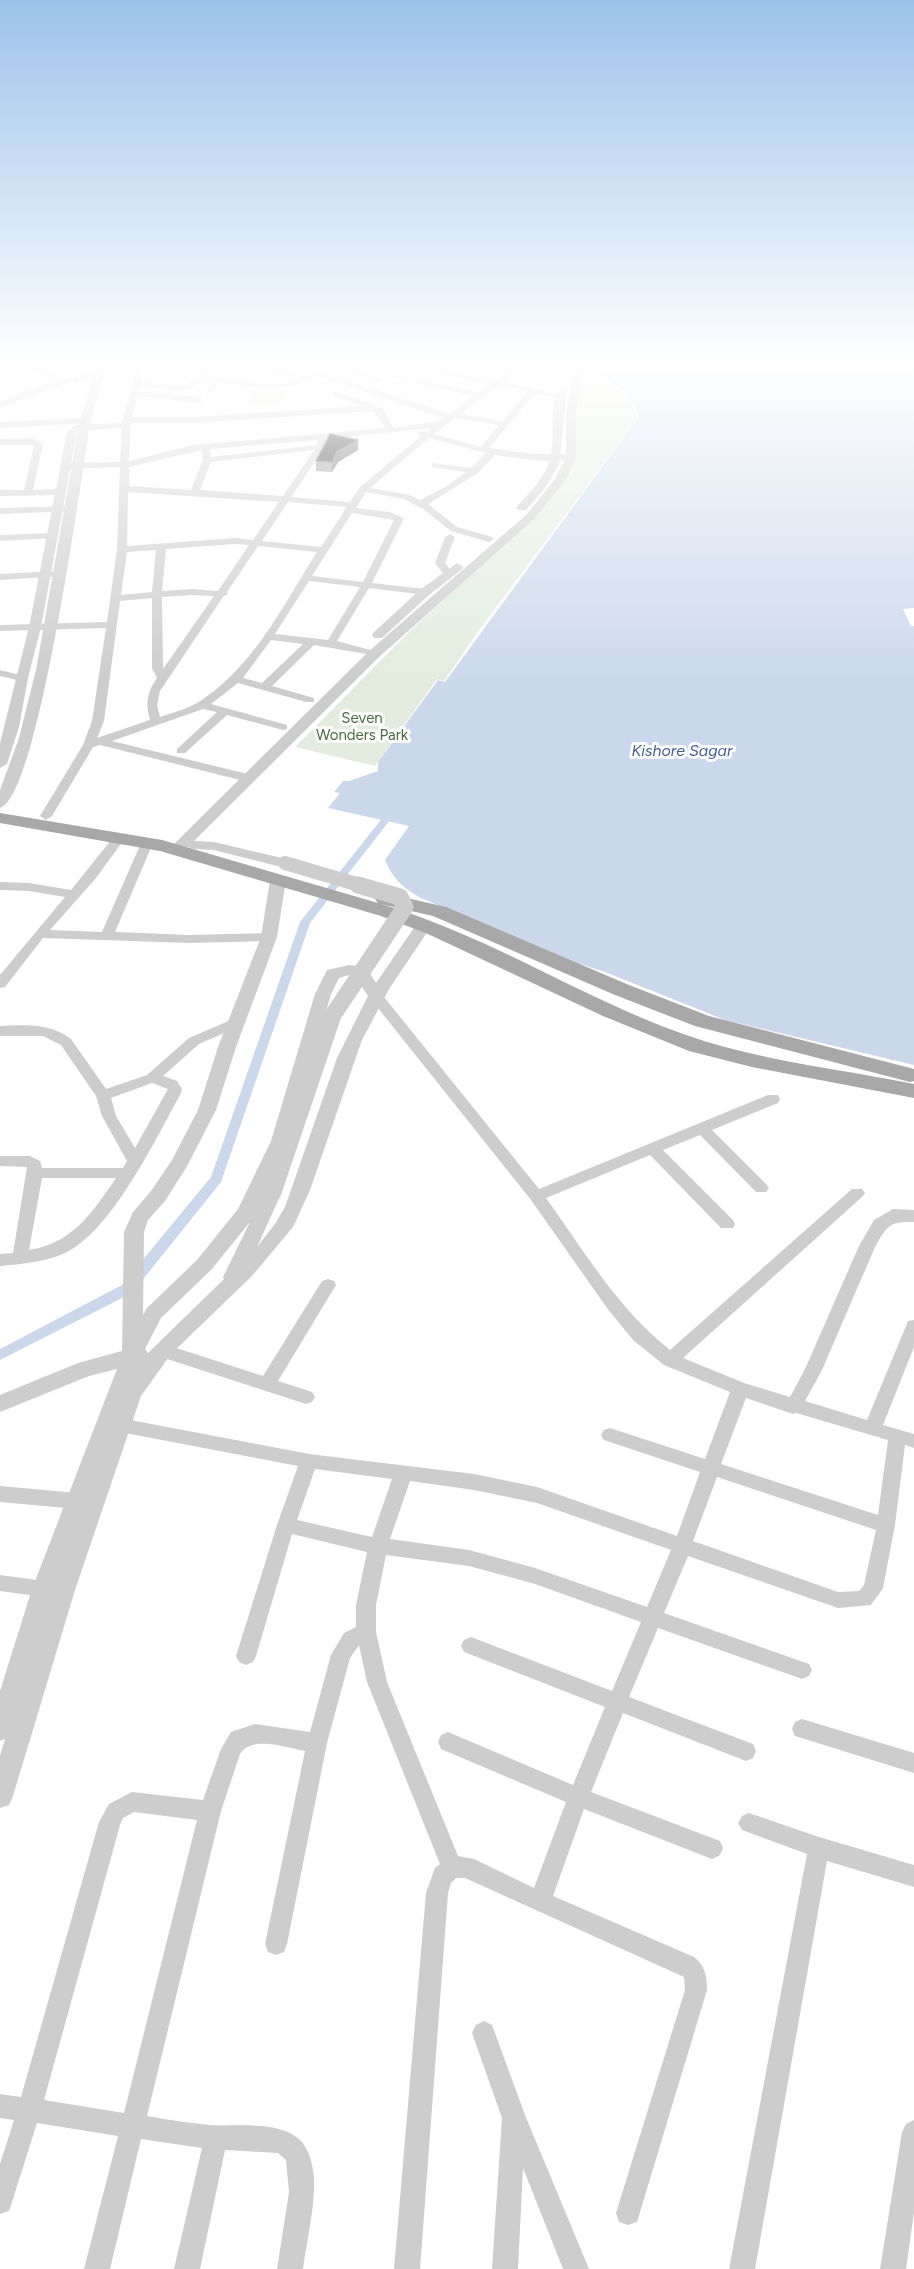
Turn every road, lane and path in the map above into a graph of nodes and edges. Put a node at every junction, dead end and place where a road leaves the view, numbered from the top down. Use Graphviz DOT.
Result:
graph roads {
  1 [pos="33,471"];
  2 [pos="64,471"];
  3 [pos="77,471"];
  4 [pos="126,471"];
  5 [pos="203,471"];
  6 [pos="304,471"];
  7 [pos="384,471"];
  8 [pos="476,471"];
  9 [pos="550,471"];
  10 [pos="564,471"];
  11 [pos="124,489"];
  12 [pos="363,489"];
  13 [pos="61,492"];
  14 [pos="195,492"];
  15 [pos="0,493"];
  16 [pos="28,493"];
  17 [pos="284,499"];
  18 [pos="420,504"];
  19 [pos="350,508"];
  20 [pos="71,509"];
  21 [pos="57,510"];
  22 [pos="0,511"];
  23 [pos="51,536"];
  24 [pos="450,537"];
  25 [pos="0,538"];
  26 [pos="489,539"];
  27 [pos="257,543"];
  28 [pos="161,545"];
  29 [pos="122,549"];
  30 [pos="323,550"];
  31 [pos="59,574"];
  32 [pos="449,574"];
  33 [pos="45,575"];
  34 [pos="0,577"];
  35 [pos="307,578"];
  36 [pos="366,585"];
  37 [pos="425,592"];
  38 [pos="158,594"];
  39 [pos="222,594"];
  40 [pos="116,598"];
  41 [pos="113,625"];
  42 [pos="52,626"];
  43 [pos="35,627"];
  44 [pos="0,628"];
  45 [pos="268,637"];
  46 [pos="313,640"];
  47 [pos="331,643"];
  48 [pos="368,653"];
  49 [pos="0,673"];
  50 [pos="21,678"];
  51 [pos="163,678"];
  52 [pos="236,679"];
  53 [pos="265,686"];
  54 [pos="310,700"];
  55 [pos="202,705"];
  56 [pos="224,712"];
  57 [pos="156,723"];
  58 [pos="283,727"];
  59 [pos="102,742"];
  60 [pos="89,745"];
  61 [pos="181,751"];
  62 [pos="0,764"];
  63 [pos="241,776"];
  64 [pos="0,806"];
  65 [pos="46,816"];
  66 [pos="0,818"];
  67 [pos="120,838"];
  68 [pos="172,844"];
  69 [pos="286,875"];
  70 [pos="0,886"];
  71 [pos="75,894"];
  72 [pos="364,899"];
  73 [pos="424,925"];
  74 [pos="39,934"];
  75 [pos="106,937"];
  76 [pos="269,937"];
  77 [pos="0,984"];
  78 [pos="375,995"];
  79 [pos="238,1022"];
  80 [pos="0,1031"];
  81 [pos="914,1076"];
  82 [pos="152,1078"];
  83 [pos="914,1090"];
  84 [pos="103,1095"];
  85 [pos="773,1099"];
  86 [pos="702,1128"];
  87 [pos="652,1148"];
  88 [pos="0,1161"];
  89 [pos="130,1167"];
  90 [pos="34,1173"];
  91 [pos="761,1188"];
  92 [pos="857,1193"];
  93 [pos="536,1196"];
  94 [pos="914,1216"];
  95 [pos="727,1224"];
  96 [pos="20,1258"];
  97 [pos="0,1260"];
  98 [pos="328,1285"];
  99 [pos="229,1286"];
  100 [pos="914,1326"];
  101 [pos="132,1348"];
  102 [pos="164,1351"];
  103 [pos="670,1360"];
  104 [pos="268,1383"];
  105 [pos="740,1389"];
  106 [pos="306,1397"];
  107 [pos="0,1404"];
  108 [pos="793,1407"];
  109 [pos="120,1425"];
  110 [pos="872,1430"];
  111 [pos="610,1436"];
  112 [pos="905,1438"];
  113 [pos="309,1461"];
  114 [pos="710,1469"];
  115 [pos="403,1474"];
  116 [pos="0,1494"];
  117 [pos="77,1501"];
  118 [pos="286,1525"];
  119 [pos="886,1525"];
  120 [pos="683,1544"];
  121 [pos="378,1546"];
  122 [pos="0,1583"];
  123 [pos="54,1590"];
  124 [pos="652,1616"];
  125 [pos="366,1632"];
  126 [pos="471,1646"];
  127 [pos="246,1656"];
  128 [pos="802,1670"];
  129 [pos="619,1704"];
  130 [pos="802,1729"];
  131 [pos="0,1730"];
  132 [pos="448,1742"];
  133 [pos="317,1743"];
  134 [pos="746,1751"];
  135 [pos="914,1763"];
  136 [pos="0,1796"];
  137 [pos="578,1797"];
  138 [pos="210,1811"];
  139 [pos="748,1823"];
  140 [pos="712,1848"];
  141 [pos="819,1848"];
  142 [pos="452,1867"];
  143 [pos="914,1876"];
  144 [pos="540,1902"];
  145 [pos="276,1944"];
  146 [pos="484,2033"];
  147 [pos="0,2106"];
  148 [pos="29,2110"];
  149 [pos="513,2115"];
  150 [pos="131,2125"];
  151 [pos="914,2132"];
  152 [pos="216,2137"];
  153 [pos="0,2202"];
  154 [pos="628,2213"];
  155 [pos="745,2268"];
  156 [pos="97,2269"];
  157 [pos="187,2269"];
  158 [pos="290,2269"];
  159 [pos="407,2269"];
  160 [pos="505,2269"];
  161 [pos="576,2269"];
  162 [pos="893,2269"];
  1 -- 16 [label="street"];
  2 -- 13 [label="street"];
  3 -- 20 [label="street"];
  4 -- 11 [label="street"];
  5 -- 14 [label="street"];
  6 -- 17 [label="street"];
  7 -- 12 [label="street"];
  8 -- 18 [label="street"];
  9 -- 26 [label="street"];
  10 -- 48 [label="street"];
  11 -- 14 [label="street"];
  11 -- 29 [label="street"];
  12 -- 18 [label="street"];
  12 -- 19 [label="street"];
  13 -- 16 [label="street"];
  13 -- 21 [label="street"];
  14 -- 17 [label="street"];
  15 -- 16 [label="street"];
  17 -- 19 [label="street"];
  17 -- 27 [label="street"];
  18 -- 26 [label="street"];
  19 -- 30 [label="street"];
  19 -- 36 [label="street"];
  20 -- 21 [label="street"];
  20 -- 31 [label="street"];
  21 -- 22 [label="street"];
  21 -- 23 [label="street"];
  23 -- 25 [label="street"];
  23 -- 33 [label="street"];
  24 -- 32 [label="street"];
  26 -- 32 [label="street"];
  27 -- 28 [label="street"];
  27 -- 30 [label="street"];
  27 -- 39 [label="street"];
  28 -- 29 [label="street"];
  28 -- 38 [label="street"];
  29 -- 40 [label="street"];
  30 -- 35 [label="street"];
  31 -- 33 [label="street"];
  31 -- 42 [label="street"];
  32 -- 37 [label="street"];
  33 -- 34 [label="street"];
  33 -- 43 [label="street"];
  35 -- 36 [label="street"];
  35 -- 45 [label="street"];
  36 -- 37 [label="street"];
  36 -- 47 [label="street"];
  37 -- 48 [label="street"];
  38 -- 39 [label="street"];
  38 -- 40 [label="street"];
  38 -- 51 [label="street"];
  39 -- 51 [label="street"];
  40 -- 41 [label="street"];
  41 -- 42 [label="street"];
  41 -- 60 [label="street"];
  42 -- 43 [label="street"];
  42 -- 64 [label="street"];
  43 -- 44 [label="street"];
  43 -- 50 [label="street"];
  45 -- 46 [label="street"];
  45 -- 52 [label="street"];
  46 -- 47 [label="street"];
  46 -- 53 [label="street"];
  47 -- 48 [label="street"];
  48 -- 54 [label="street"];
  48 -- 63 [label="street"];
  49 -- 50 [label="street"];
  50 -- 62 [label="street"];
  51 -- 57 [label="street"];
  52 -- 53 [label="street"];
  52 -- 55 [label="street"];
  53 -- 54 [label="street"];
  54 -- 58 [label="street"];
  55 -- 56 [label="street"];
  55 -- 57 [label="street"];
  56 -- 58 [label="street"];
  56 -- 61 [label="street"];
  57 -- 59 [label="street"];
  58 -- 63 [label="street"];
  59 -- 60 [label="street"];
  59 -- 63 [label="street"];
  60 -- 65 [label="street"];
  63 -- 68 [label="street"];
  64 -- 65 [label="main road"];
  65 -- 68 [label="main road"];
  66 -- 67 [label="main road"];
  67 -- 68 [label="main road"];
  67 -- 71 [label="street"];
  68 -- 69 [label="main road"];
  68 -- 75 [label="street"];
  69 -- 72 [label="main road"];
  69 -- 76 [label="street"];
  69 -- 99 [label="street, bridge"];
  70 -- 71 [label="street"];
  71 -- 74 [label="street"];
  72 -- 73 [label="main road"];
  72 -- 81 [label="main road"];
  73 -- 78 [label="street"];
  73 -- 83 [label="main road"];
  74 -- 75 [label="street"];
  74 -- 77 [label="street"];
  75 -- 76 [label="street"];
  76 -- 79 [label="street"];
  78 -- 93 [label="street"];
  78 -- 99 [label="street"];
  78 -- 101 [label="street"];
  79 -- 82 [label="street"];
  79 -- 101 [label="street"];
  80 -- 84 [label="street"];
  82 -- 84 [label="street"];
  82 -- 89 [label="street"];
  84 -- 89 [label="street"];
  85 -- 86 [label="street"];
  86 -- 87 [label="street"];
  86 -- 91 [label="street"];
  87 -- 93 [label="street"];
  87 -- 95 [label="street"];
  88 -- 90 [label="street"];
  89 -- 90 [label="street"];
  89 -- 96 [label="street"];
  90 -- 96 [label="street"];
  92 -- 103 [label="street"];
  93 -- 103 [label="street"];
  94 -- 108 [label="street"];
  96 -- 97 [label="street"];
  98 -- 104 [label="street"];
  99 -- 102 [label="street"];
  100 -- 110 [label="street"];
  101 -- 102 [label="street"];
  101 -- 107 [label="street"];
  101 -- 117 [label="street"];
  102 -- 104 [label="street"];
  102 -- 109 [label="street"];
  103 -- 105 [label="street"];
  104 -- 106 [label="street"];
  105 -- 108 [label="street"];
  105 -- 114 [label="street"];
  108 -- 110 [label="street"];
  109 -- 113 [label="street"];
  109 -- 123 [label="street"];
  110 -- 112 [label="street"];
  111 -- 114 [label="street"];
  112 -- 119 [label="street"];
  113 -- 115 [label="street"];
  113 -- 118 [label="street"];
  114 -- 119 [label="street"];
  114 -- 120 [label="street"];
  115 -- 120 [label="street"];
  115 -- 121 [label="street"];
  116 -- 117 [label="street"];
  117 -- 123 [label="street"];
  118 -- 121 [label="street"];
  118 -- 127 [label="street"];
  119 -- 120 [label="street"];
  120 -- 124 [label="street"];
  121 -- 124 [label="street"];
  121 -- 125 [label="street"];
  122 -- 123 [label="street"];
  123 -- 131 [label="street"];
  123 -- 136 [label="street"];
  124 -- 128 [label="street"];
  124 -- 129 [label="street"];
  125 -- 133 [label="street"];
  125 -- 142 [label="street"];
  126 -- 129 [label="street"];
  129 -- 134 [label="street"];
  129 -- 137 [label="street"];
  130 -- 135 [label="street"];
  132 -- 137 [label="street"];
  133 -- 138 [label="street"];
  133 -- 145 [label="street"];
  137 -- 140 [label="street"];
  137 -- 144 [label="street"];
  138 -- 148 [label="street"];
  138 -- 150 [label="street"];
  139 -- 141 [label="street"];
  141 -- 143 [label="street"];
  141 -- 155 [label="street"];
  142 -- 144 [label="street"];
  142 -- 159 [label="street"];
  144 -- 154 [label="street"];
  146 -- 149 [label="street"];
  147 -- 148 [label="street"];
  148 -- 150 [label="street"];
  148 -- 153 [label="street"];
  149 -- 160 [label="street"];
  149 -- 161 [label="street"];
  150 -- 152 [label="street"];
  150 -- 156 [label="street"];
  151 -- 162 [label="street"];
  152 -- 157 [label="street"];
  152 -- 158 [label="street"];
}
